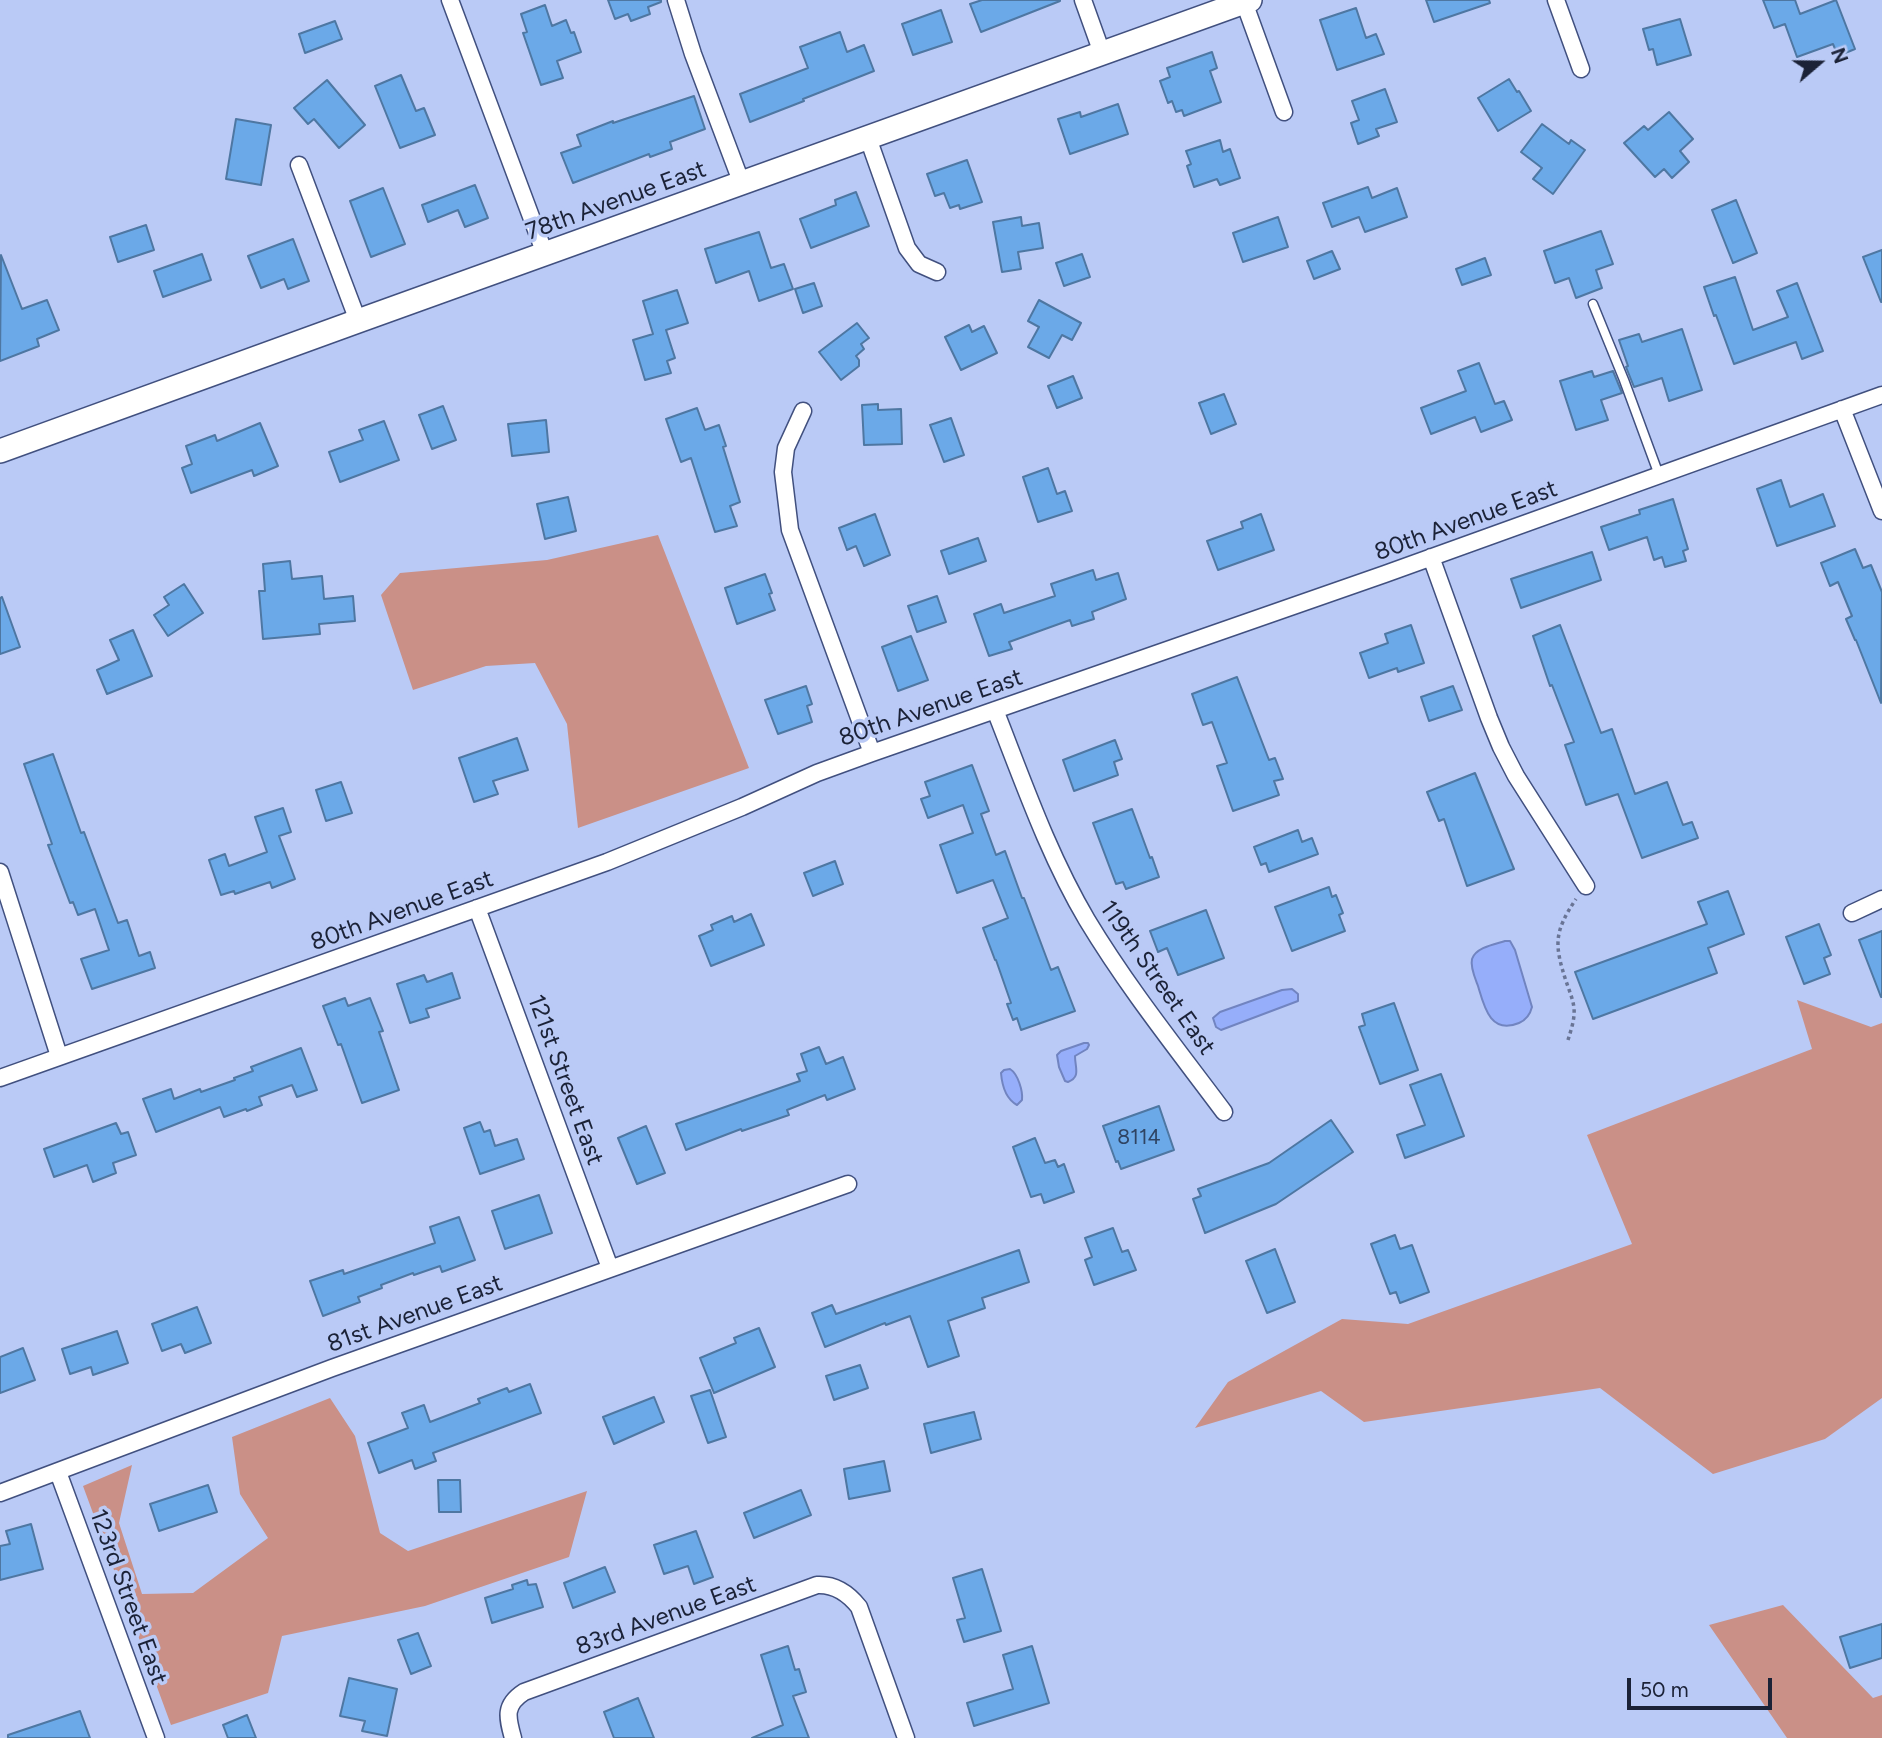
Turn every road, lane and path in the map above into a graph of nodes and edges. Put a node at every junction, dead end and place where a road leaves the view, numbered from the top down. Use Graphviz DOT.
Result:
graph roads {
  1 [pos="450,0"];
  2 [pos="676,0"];
  3 [pos="1083,0"];
  4 [pos="1556,0"];
  5 [pos="1247,1"];
  6 [pos="1102,53"];
  7 [pos="1581,69"];
  8 [pos="1284,112"];
  9 [pos="868,138"];
  10 [pos="299,165"];
  11 [pos="741,184"];
  12 [pos="545,254"];
  13 [pos="937,272"];
  14 [pos="1593,304"];
  15 [pos="358,320"];
  16 [pos="1882,395"];
  17 [pos="1842,409"];
  18 [pos="803,411"];
  19 [pos="0,451"];
  20 [pos="1659,475"];
  21 [pos="1882,511"];
  22 [pos="1431,557"];
  23 [pos="995,710"];
  24 [pos="872,752"];
  25 [pos="0,872"];
  26 [pos="1586,886"];
  27 [pos="1882,899"];
  28 [pos="477,908"];
  29 [pos="1852,913"];
  30 [pos="1568,1040"];
  31 [pos="59,1056"];
  32 [pos="0,1078"];
  33 [pos="1224,1112"];
  34 [pos="848,1184"];
  35 [pos="610,1268"];
  36 [pos="58,1472"];
  37 [pos="0,1493"];
  38 [pos="156,1738"];
  39 [pos="513,1738"];
  40 [pos="906,1738"];
  1 -- 12 [label="street"];
  2 -- 11 [label="street"];
  3 -- 6 [label="street"];
  4 -- 7 [label="street"];
  5 -- 6 [label="street, 78th Avenue East"];
  5 -- 8 [label="street"];
  6 -- 9 [label="street, 78th Avenue East"];
  9 -- 11 [label="street, 78th Avenue East"];
  9 -- 13 [label="street"];
  10 -- 15 [label="street"];
  11 -- 12 [label="street, 78th Avenue East"];
  12 -- 15 [label="street, 78th Avenue East"];
  14 -- 20 [label="lane"];
  15 -- 19 [label="street, 78th Avenue East"];
  16 -- 17 [label="street, 80th Avenue East"];
  17 -- 20 [label="street, 80th Avenue East"];
  17 -- 21 [label="street"];
  18 -- 24 [label="street"];
  20 -- 22 [label="street, 80th Avenue East"];
  22 -- 23 [label="street, 80th Avenue East"];
  22 -- 26 [label="street"];
  23 -- 24 [label="street, 80th Avenue East"];
  23 -- 33 [label="street, 119th Street East"];
  24 -- 28 [label="street, 80th Avenue East"];
  25 -- 31 [label="street"];
  26 -- 30 [label="path"];
  27 -- 29 [label="street"];
  28 -- 31 [label="street, 80th Avenue East"];
  28 -- 35 [label="street, 121st Street East"];
  31 -- 32 [label="street, 80th Avenue East"];
  34 -- 35 [label="street, 81st Avenue East"];
  35 -- 36 [label="street, 81st Avenue East"];
  36 -- 37 [label="street, 81st Avenue East"];
  36 -- 38 [label="street, 123rd Street East"];
  39 -- 40 [label="street, 83rd Avenue East"];
}
